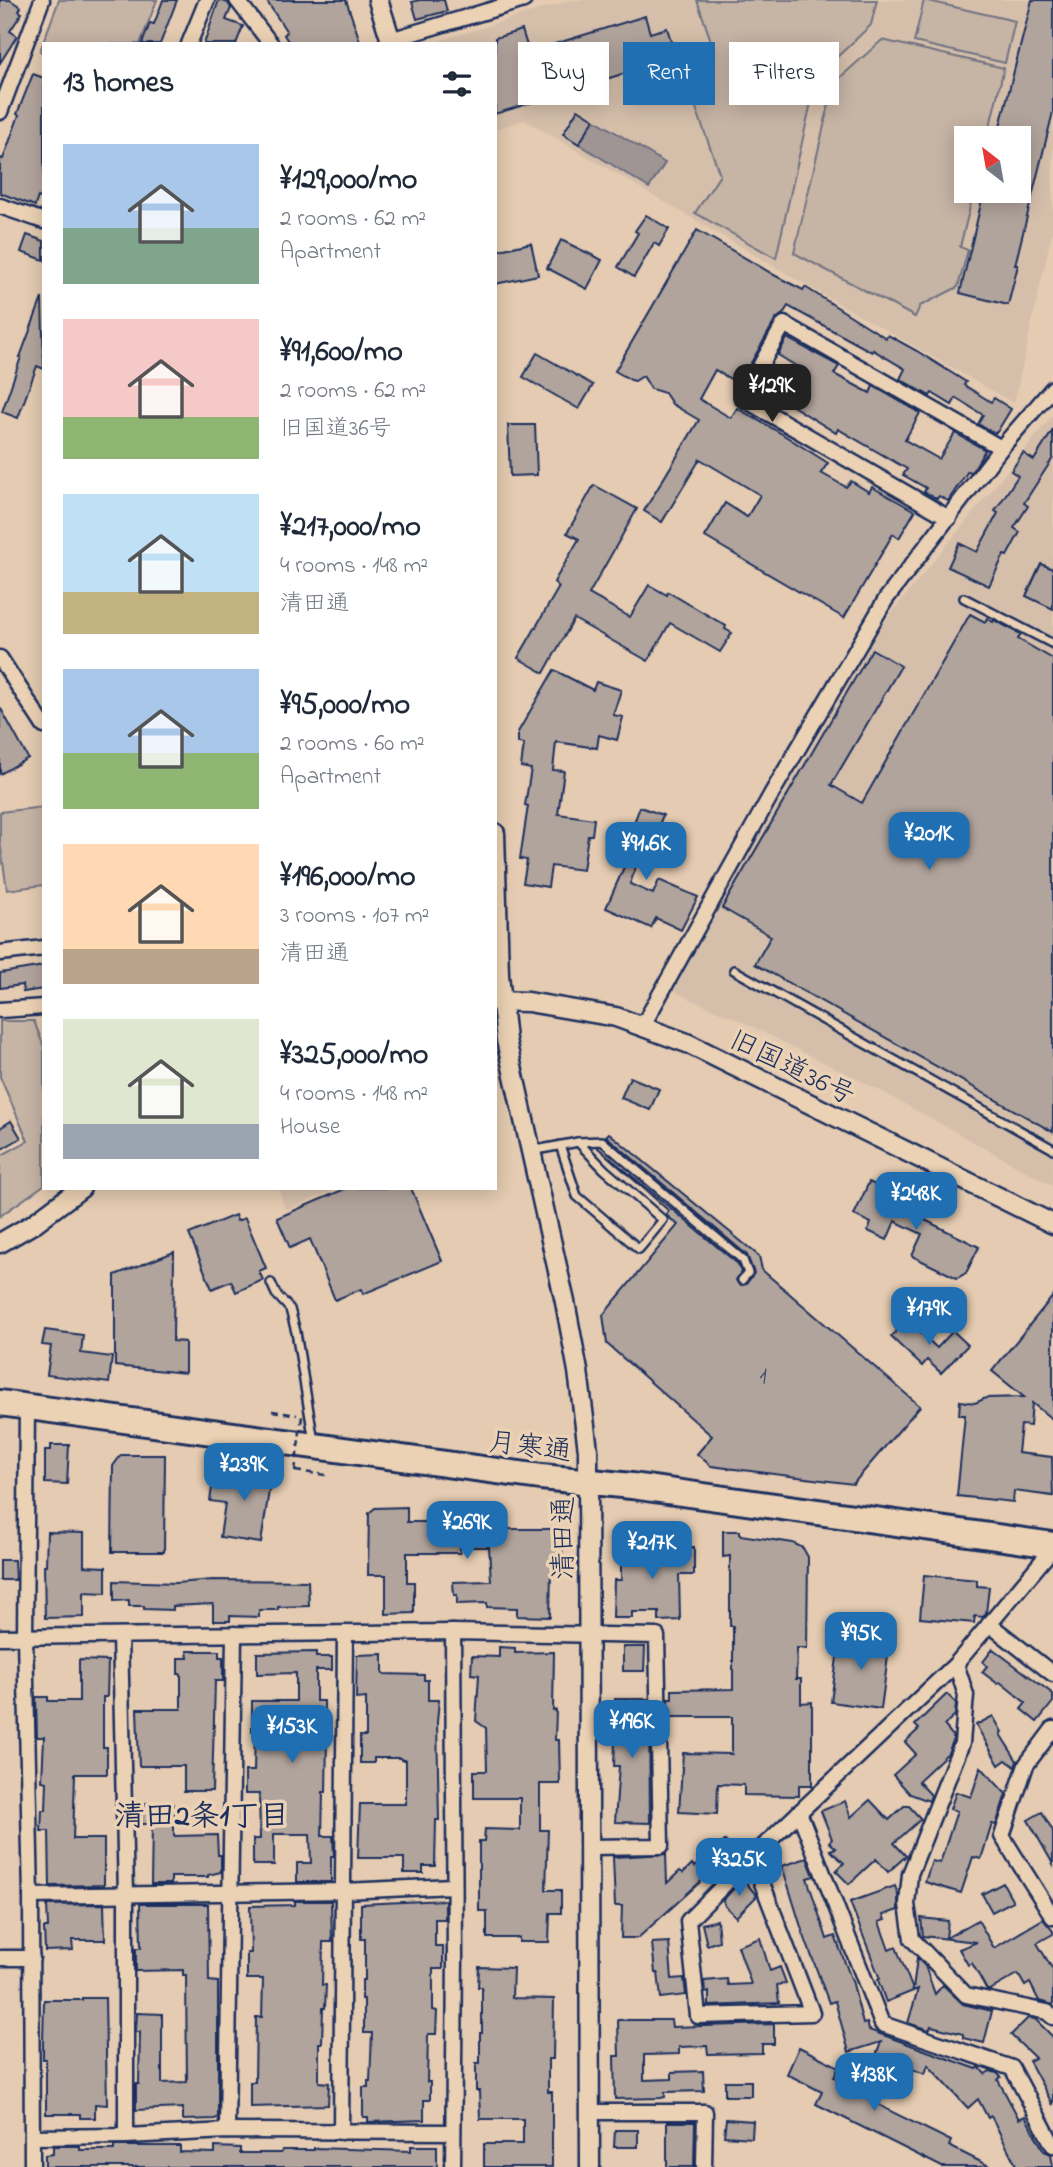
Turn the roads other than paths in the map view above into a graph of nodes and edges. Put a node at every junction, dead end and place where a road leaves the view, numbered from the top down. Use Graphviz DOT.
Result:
graph roads {
  1 [pos="207,0"];
  2 [pos="237,0"];
  3 [pos="377,0"];
  4 [pos="524,0"];
  5 [pos="40,1"];
  6 [pos="493,4"];
  7 [pos="191,42"];
  8 [pos="269,42"];
  9 [pos="391,42"];
  10 [pos="4,89"];
  11 [pos="0,112"];
  12 [pos="0,206"];
  13 [pos="42,220"];
  14 [pos="1053,388"];
  15 [pos="1002,448"];
  16 [pos="948,518"];
  17 [pos="964,598"];
  18 [pos="1053,644"];
  19 [pos="0,658"];
  20 [pos="42,723"];
  21 [pos="497,917"];
  22 [pos="42,948"];
  23 [pos="0,953"];
  24 [pos="734,970"];
  25 [pos="499,1001"];
  26 [pos="42,1007"];
  27 [pos="0,1010"];
  28 [pos="642,1027"];
  29 [pos="578,1142"];
  30 [pos="560,1145"];
  31 [pos="1053,1149"];
  32 [pos="531,1151"];
  33 [pos="78,1190"];
  34 [pos="1053,1224"];
  35 [pos="0,1243"];
  36 [pos="742,1280"];
  37 [pos="271,1283"];
  38 [pos="0,1403"];
  39 [pos="27,1407"];
  40 [pos="315,1446"];
  41 [pos="588,1483"];
  42 [pos="1053,1547"];
  43 [pos="989,1624"];
  44 [pos="453,1632"];
  45 [pos="345,1633"];
  46 [pos="234,1634"];
  47 [pos="120,1636"];
  48 [pos="588,1636"];
  49 [pos="0,1637"];
  50 [pos="25,1637"];
  51 [pos="956,1664"];
  52 [pos="1053,1674"];
  53 [pos="1053,1729"];
  54 [pos="799,1812"];
  55 [pos="589,1847"];
  56 [pos="752,1857"];
  57 [pos="453,1886"];
  58 [pos="344,1891"];
  59 [pos="232,1893"];
  60 [pos="126,1895"];
  61 [pos="31,1896"];
  62 [pos="1053,1917"];
  63 [pos="0,1958"];
  64 [pos="32,1958"];
  65 [pos="1053,2017"];
  66 [pos="590,2112"];
  67 [pos="227,2131"];
  68 [pos="341,2132"];
  69 [pos="453,2132"];
  70 [pos="126,2136"];
  71 [pos="32,2137"];
  72 [pos="1053,2145"];
  73 [pos="32,2167"];
  74 [pos="453,2167"];
  75 [pos="590,2167"];
  76 [pos="705,2167"];
  1 -- 7 [label="street"];
  2 -- 8 [label="street"];
  3 -- 9 [label="street"];
  4 -- 6 [label="street"];
  5 -- 10 [label="street"];
  6 -- 9 [label="street"];
  10 -- 11 [label="street"];
  12 -- 13 [label="street"];
  14 -- 15 [label="street"];
  15 -- 16 [label="street"];
  15 -- 16 [label="street"];
  16 -- 28 [label="street"];
  17 -- 18 [label="lane"];
  19 -- 20 [label="street"];
  21 -- 25 [label="street, 清田通"];
  22 -- 23 [label="street"];
  24 -- 31 [label="lane"];
  25 -- 28 [label="street, 旧国道36号"];
  25 -- 32 [label="street, 清田通"];
  26 -- 27 [label="street"];
  28 -- 34 [label="street, 旧国道36号"];
  29 -- 30 [label="lane"];
  29 -- 30 [label="lane"];
  29 -- 36 [label="lane"];
  30 -- 32 [label="lane"];
  32 -- 41 [label="street, 清田通"];
  33 -- 35 [label="street"];
  37 -- 40 [label="lane"];
  38 -- 39 [label="highway, 月寒通"];
  39 -- 40 [label="highway, 月寒通"];
  39 -- 50 [label="street"];
  40 -- 41 [label="highway, 月寒通"];
  41 -- 42 [label="highway, 月寒通"];
  41 -- 48 [label="street, 清田通"];
  42 -- 43 [label="street"];
  43 -- 51 [label="street"];
  43 -- 52 [label="street"];
  44 -- 45 [label="street"];
  44 -- 48 [label="street"];
  44 -- 57 [label="street"];
  45 -- 46 [label="street"];
  45 -- 58 [label="street"];
  46 -- 47 [label="street"];
  46 -- 59 [label="street"];
  47 -- 50 [label="street"];
  47 -- 60 [label="street"];
  48 -- 55 [label="street, 清田通"];
  48 -- 55 [label="street"];
  49 -- 50 [label="street"];
  50 -- 61 [label="street"];
  51 -- 54 [label="street"];
  51 -- 65 [label="street"];
  53 -- 62 [label="street"];
  54 -- 56 [label="street"];
  54 -- 72 [label="street"];
  55 -- 66 [label="street, 清田通"];
  56 -- 56 [label="street"];
  57 -- 58 [label="street"];
  57 -- 69 [label="street"];
  58 -- 59 [label="street"];
  58 -- 68 [label="street"];
  59 -- 60 [label="street"];
  59 -- 67 [label="street"];
  60 -- 61 [label="street"];
  60 -- 70 [label="street"];
  61 -- 64 [label="street"];
  63 -- 64 [label="street"];
  64 -- 71 [label="street"];
  66 -- 75 [label="street, 清田通"];
  66 -- 76 [label="street"];
  67 -- 68 [label="street"];
  67 -- 70 [label="street"];
  68 -- 69 [label="street"];
  69 -- 74 [label="street"];
  70 -- 71 [label="street"];
  71 -- 73 [label="street"];
}
